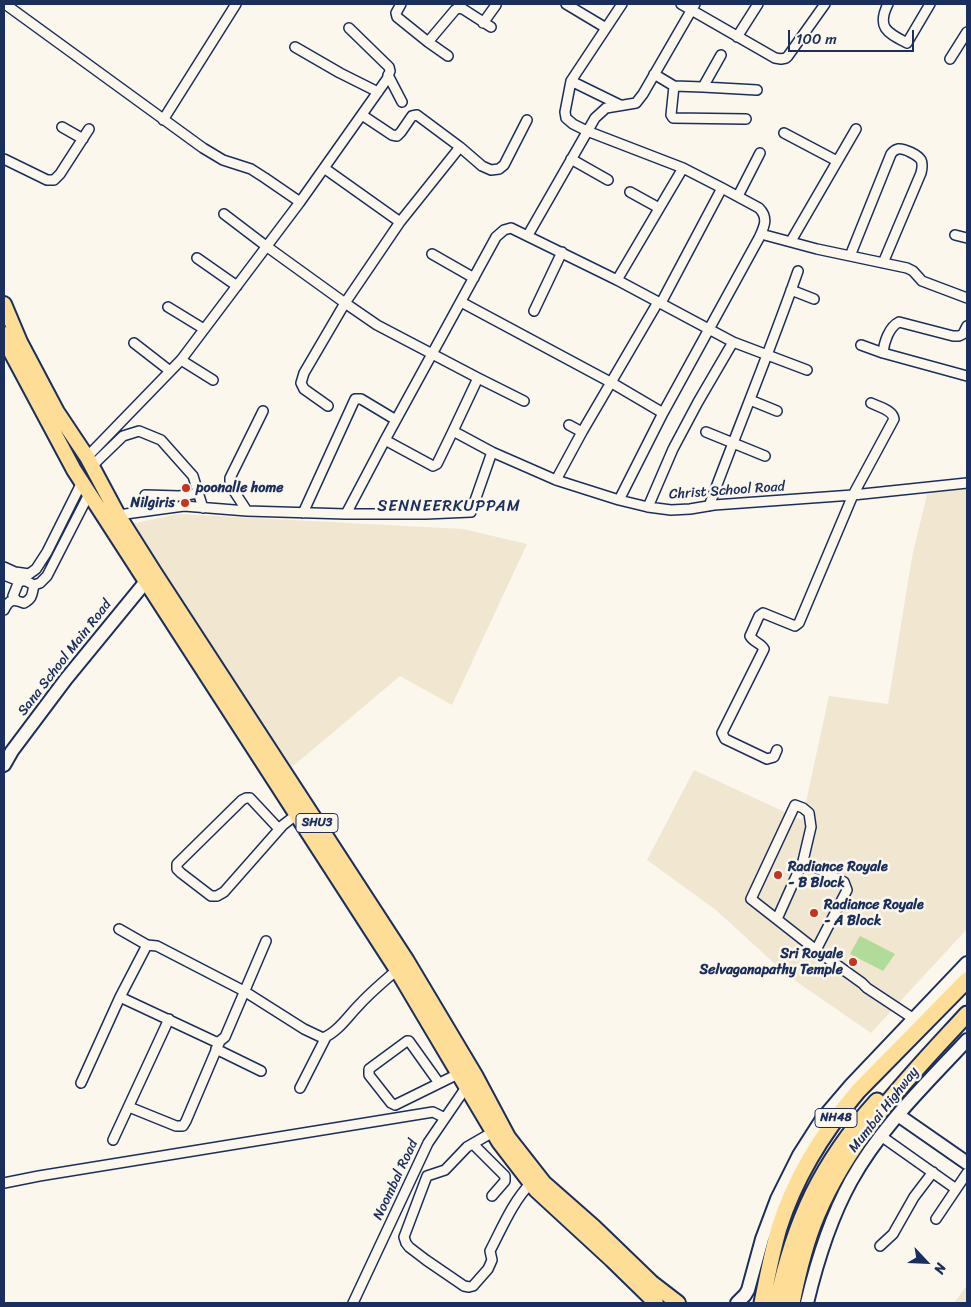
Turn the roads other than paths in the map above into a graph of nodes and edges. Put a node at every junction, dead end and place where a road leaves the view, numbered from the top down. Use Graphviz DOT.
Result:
graph roads {
  1 [pos="5,4"];
  2 [pos="236,4"];
  3 [pos="401,4"];
  4 [pos="566,4"];
  5 [pos="622,4"];
  6 [pos="681,4"];
  7 [pos="758,4"];
  8 [pos="825,4"];
  9 [pos="888,4"];
  10 [pos="930,4"];
  11 [pos="496,5"];
  12 [pos="693,7"];
  13 [pos="349,28"];
  14 [pos="606,28"];
  15 [pos="967,32"];
  16 [pos="737,37"];
  17 [pos="428,42"];
  18 [pos="295,46"];
  19 [pos="448,56"];
  20 [pos="721,56"];
  21 [pos="950,59"];
  22 [pos="654,74"];
  23 [pos="388,75"];
  24 [pos="571,81"];
  25 [pos="674,86"];
  26 [pos="703,87"];
  27 [pos="757,90"];
  28 [pos="378,92"];
  29 [pos="402,102"];
  30 [pos="620,105"];
  31 [pos="362,115"];
  32 [pos="746,119"];
  33 [pos="163,120"];
  34 [pos="527,120"];
  35 [pos="62,127"];
  36 [pos="89,129"];
  37 [pos="856,129"];
  38 [pos="588,131"];
  39 [pos="784,133"];
  40 [pos="83,139"];
  41 [pos="460,146"];
  42 [pos="760,154"];
  43 [pos="4,159"];
  44 [pos="571,159"];
  45 [pos="837,161"];
  46 [pos="324,168"];
  47 [pos="683,168"];
  48 [pos="608,180"];
  49 [pos="722,188"];
  50 [pos="630,192"];
  51 [pos="738,196"];
  52 [pos="300,202"];
  53 [pos="659,208"];
  54 [pos="224,214"];
  55 [pos="400,222"];
  56 [pos="761,234"];
  57 [pos="528,235"];
  58 [pos="955,235"];
  59 [pos="967,238"];
  60 [pos="792,242"];
  61 [pos="266,246"];
  62 [pos="562,252"];
  63 [pos="432,254"];
  64 [pos="850,256"];
  65 [pos="197,258"];
  66 [pos="883,263"];
  67 [pos="798,271"];
  68 [pos="474,278"];
  69 [pos="617,280"];
  70 [pos="237,286"];
  71 [pos="791,290"];
  72 [pos="967,298"];
  73 [pos="814,299"];
  74 [pos="461,302"];
  75 [pos="659,302"];
  76 [pos="345,303"];
  77 [pos="4,304"];
  78 [pos="168,306"];
  79 [pos="534,311"];
  80 [pos="967,326"];
  81 [pos="204,329"];
  82 [pos="710,330"];
  83 [pos="4,334"];
  84 [pos="733,342"];
  85 [pos="134,343"];
  86 [pos="861,345"];
  87 [pos="12,353"];
  88 [pos="883,353"];
  89 [pos="433,354"];
  90 [pos="767,356"];
  91 [pos="181,360"];
  92 [pos="807,370"];
  93 [pos="170,371"];
  94 [pos="967,376"];
  95 [pos="478,378"];
  96 [pos="213,380"];
  97 [pos="612,383"];
  98 [pos="524,400"];
  99 [pos="750,400"];
  100 [pos="871,403"];
  101 [pos="328,406"];
  102 [pos="263,410"];
  103 [pos="777,411"];
  104 [pos="663,413"];
  105 [pos="396,420"];
  106 [pos="569,425"];
  107 [pos="453,430"];
  108 [pos="582,432"];
  109 [pos="706,432"];
  110 [pos="385,440"];
  111 [pos="732,443"];
  112 [pos="492,452"];
  113 [pos="765,456"];
  114 [pos="89,462"];
  115 [pos="556,480"];
  116 [pos="82,482"];
  117 [pos="967,483"];
  118 [pos="199,493"];
  119 [pos="89,494"];
  120 [pos="145,495"];
  121 [pos="853,495"];
  122 [pos="619,500"];
  123 [pos="708,506"];
  124 [pos="648,507"];
  125 [pos="203,508"];
  126 [pos="246,511"];
  127 [pos="303,512"];
  128 [pos="346,514"];
  129 [pos="118,515"];
  130 [pos="4,567"];
  131 [pos="4,575"];
  132 [pos="150,577"];
  133 [pos="19,581"];
  134 [pos="34,585"];
  135 [pos="16,600"];
  136 [pos="4,610"];
  137 [pos="777,750"];
  138 [pos="4,765"];
  139 [pos="296,815"];
  140 [pos="279,830"];
  141 [pos="803,861"];
  142 [pos="777,919"];
  143 [pos="119,929"];
  144 [pos="266,941"];
  145 [pos="147,945"];
  146 [pos="816,950"];
  147 [pos="967,963"];
  148 [pos="397,970"];
  149 [pos="967,980"];
  150 [pos="244,991"];
  151 [pos="120,997"];
  152 [pos="967,1014"];
  153 [pos="915,1018"];
  154 [pos="169,1019"];
  155 [pos="956,1026"];
  156 [pos="326,1037"];
  157 [pos="967,1040"];
  158 [pos="218,1045"];
  159 [pos="261,1071"];
  160 [pos="458,1074"];
  161 [pos="470,1080"];
  162 [pos="81,1083"];
  163 [pos="439,1083"];
  164 [pos="300,1088"];
  165 [pos="128,1106"];
  166 [pos="898,1115"];
  167 [pos="445,1118"];
  168 [pos="493,1132"];
  169 [pos="881,1136"];
  170 [pos="113,1140"];
  171 [pos="473,1144"];
  172 [pos="967,1163"];
  173 [pos="933,1172"];
  174 [pos="967,1173"];
  175 [pos="4,1183"];
  176 [pos="531,1183"];
  177 [pos="956,1189"];
  178 [pos="492,1196"];
  179 [pos="936,1219"];
  180 [pos="880,1246"];
  181 [pos="640,1288"];
  182 [pos="763,1298"];
  183 [pos="677,1302"];
  184 [pos="353,1303"];
  185 [pos="652,1303"];
  186 [pos="656,1303"];
  187 [pos="737,1303"];
  188 [pos="777,1303"];
  189 [pos="792,1303"];
  190 [pos="807,1303"];
  1 -- 33 [label="street"];
  2 -- 33 [label="street"];
  3 -- 17 [label="street"];
  4 -- 14 [label="street"];
  5 -- 14 [label="street"];
  6 -- 12 [label="street"];
  7 -- 16 [label="street"];
  8 -- 16 [label="street"];
  9 -- 10 [label="street"];
  11 -- 17 [label="street"];
  12 -- 16 [label="street"];
  12 -- 22 [label="street"];
  13 -- 23 [label="street"];
  14 -- 24 [label="street"];
  15 -- 21 [label="street"];
  17 -- 19 [label="street"];
  18 -- 28 [label="street"];
  20 -- 26 [label="street"];
  22 -- 25 [label="street"];
  22 -- 30 [label="street"];
  23 -- 28 [label="street"];
  23 -- 29 [label="street"];
  24 -- 30 [label="street"];
  24 -- 38 [label="street"];
  25 -- 26 [label="street"];
  25 -- 32 [label="street"];
  26 -- 27 [label="street"];
  28 -- 31 [label="street"];
  30 -- 38 [label="street"];
  31 -- 41 [label="street"];
  31 -- 46 [label="street"];
  33 -- 52 [label="street"];
  34 -- 41 [label="street"];
  35 -- 40 [label="street"];
  36 -- 40 [label="street"];
  37 -- 45 [label="street"];
  38 -- 44 [label="street"];
  38 -- 47 [label="street"];
  39 -- 45 [label="street"];
  40 -- 43 [label="street"];
  41 -- 55 [label="street"];
  42 -- 51 [label="street"];
  44 -- 48 [label="street"];
  44 -- 57 [label="street"];
  45 -- 60 [label="street"];
  46 -- 52 [label="street"];
  46 -- 55 [label="street"];
  47 -- 49 [label="street"];
  47 -- 53 [label="street"];
  49 -- 51 [label="street"];
  49 -- 75 [label="street"];
  50 -- 53 [label="street"];
  51 -- 56 [label="street"];
  52 -- 61 [label="street"];
  53 -- 69 [label="street"];
  54 -- 61 [label="street"];
  55 -- 76 [label="street"];
  56 -- 60 [label="street"];
  56 -- 82 [label="street"];
  57 -- 62 [label="street"];
  57 -- 68 [label="street"];
  58 -- 59 [label="street"];
  60 -- 64 [label="street"];
  61 -- 70 [label="street"];
  61 -- 76 [label="street"];
  62 -- 69 [label="street"];
  62 -- 79 [label="street"];
  63 -- 68 [label="street"];
  64 -- 66 [label="street"];
  64 -- 66 [label="street"];
  65 -- 70 [label="street"];
  66 -- 72 [label="street"];
  67 -- 71 [label="street"];
  68 -- 74 [label="street"];
  69 -- 75 [label="street"];
  70 -- 81 [label="street"];
  71 -- 73 [label="street"];
  71 -- 90 [label="street"];
  74 -- 89 [label="street"];
  74 -- 97 [label="street"];
  75 -- 82 [label="street"];
  75 -- 97 [label="street"];
  76 -- 89 [label="street"];
  76 -- 101 [label="street"];
  77 -- 87 [label="main road, SHU3"];
  78 -- 81 [label="street"];
  80 -- 88 [label="street"];
  81 -- 91 [label="street"];
  82 -- 84 [label="street"];
  82 -- 104 [label="street"];
  83 -- 87 [label="main road, SHU3"];
  84 -- 90 [label="street"];
  84 -- 124 [label="street"];
  85 -- 93 [label="street"];
  86 -- 88 [label="street"];
  87 -- 114 [label="main road, SHU3"];
  87 -- 116 [label="main road, SHU3"];
  88 -- 94 [label="street"];
  89 -- 95 [label="street"];
  89 -- 105 [label="street"];
  90 -- 92 [label="street"];
  90 -- 99 [label="street"];
  91 -- 93 [label="street"];
  91 -- 96 [label="street"];
  93 -- 114 [label="street"];
  95 -- 98 [label="street"];
  95 -- 107 [label="street"];
  97 -- 104 [label="street"];
  97 -- 108 [label="street"];
  99 -- 103 [label="street"];
  99 -- 111 [label="street"];
  100 -- 121 [label="street"];
  102 -- 126 [label="street"];
  104 -- 122 [label="street"];
  105 -- 110 [label="street"];
  105 -- 127 [label="street"];
  106 -- 108 [label="street"];
  107 -- 110 [label="street"];
  107 -- 112 [label="street, Christ School Road"];
  108 -- 115 [label="street"];
  109 -- 111 [label="street"];
  110 -- 128 [label="street"];
  111 -- 113 [label="street"];
  111 -- 123 [label="street"];
  112 -- 115 [label="street, Christ School Road"];
  112 -- 128 [label="street"];
  114 -- 118 [label="street"];
  114 -- 129 [label="main road, SHU3"];
  115 -- 122 [label="street, Christ School Road"];
  116 -- 119 [label="main road, SHU3"];
  116 -- 130 [label="street"];
  117 -- 121 [label="street, Christ School Road"];
  118 -- 120 [label="street"];
  118 -- 125 [label="street"];
  119 -- 132 [label="main road, SHU3"];
  119 -- 134 [label="street"];
  121 -- 123 [label="street, Christ School Road"];
  121 -- 137 [label="street"];
  122 -- 124 [label="street, Christ School Road"];
  123 -- 124 [label="street, Christ School Road"];
  125 -- 126 [label="street"];
  125 -- 129 [label="street"];
  126 -- 127 [label="street"];
  127 -- 128 [label="street"];
  129 -- 132 [label="main road, SHU3"];
  131 -- 133 [label="street"];
  132 -- 138 [label="street, Sana School Main Road"];
  132 -- 139 [label="main road, SHU3"];
  132 -- 161 [label="main road, SHU3"];
  133 -- 134 [label="street"];
  133 -- 135 [label="street"];
  134 -- 135 [label="street"];
  135 -- 136 [label="street"];
  139 -- 140 [label="street"];
  139 -- 148 [label="main road, SHU3"];
  140 -- 140 [label="street"];
  141 -- 142 [label="street"];
  141 -- 142 [label="street"];
  141 -- 146 [label="street"];
  142 -- 146 [label="street"];
  143 -- 145 [label="street"];
  144 -- 150 [label="street"];
  145 -- 150 [label="street"];
  145 -- 151 [label="street"];
  146 -- 153 [label="street"];
  147 -- 153 [label="street"];
  148 -- 156 [label="street"];
  148 -- 160 [label="main road, SHU3"];
  149 -- 182 [label="highway, NH48"];
  150 -- 156 [label="street"];
  150 -- 158 [label="street"];
  151 -- 154 [label="street"];
  151 -- 162 [label="street"];
  152 -- 155 [label="highway, Mumbai Highway / NH48"];
  153 -- 187 [label="street"];
  154 -- 158 [label="street"];
  154 -- 165 [label="street"];
  155 -- 188 [label="highway"];
  155 -- 189 [label="highway, Mumbai Highway / NH48"];
  156 -- 164 [label="street"];
  157 -- 166 [label="street"];
  158 -- 159 [label="street"];
  158 -- 165 [label="street"];
  160 -- 161 [label="main road, SHU3"];
  160 -- 163 [label="street"];
  161 -- 167 [label="street, Noombal Road"];
  161 -- 168 [label="main road, SHU3"];
  161 -- 183 [label="main road, SHU3"];
  163 -- 163 [label="street"];
  165 -- 170 [label="street"];
  166 -- 169 [label="street"];
  166 -- 172 [label="street"];
  167 -- 175 [label="street"];
  167 -- 184 [label="street, Noombal Road"];
  168 -- 171 [label="street"];
  168 -- 176 [label="main road, SHU3"];
  169 -- 173 [label="street"];
  169 -- 190 [label="street"];
  171 -- 176 [label="street"];
  171 -- 178 [label="street"];
  173 -- 177 [label="street"];
  173 -- 180 [label="street"];
  174 -- 177 [label="street"];
  176 -- 181 [label="main road, SHU3"];
  177 -- 179 [label="street"];
  181 -- 185 [label="street"];
  181 -- 186 [label="main road, SHU3"];
}
